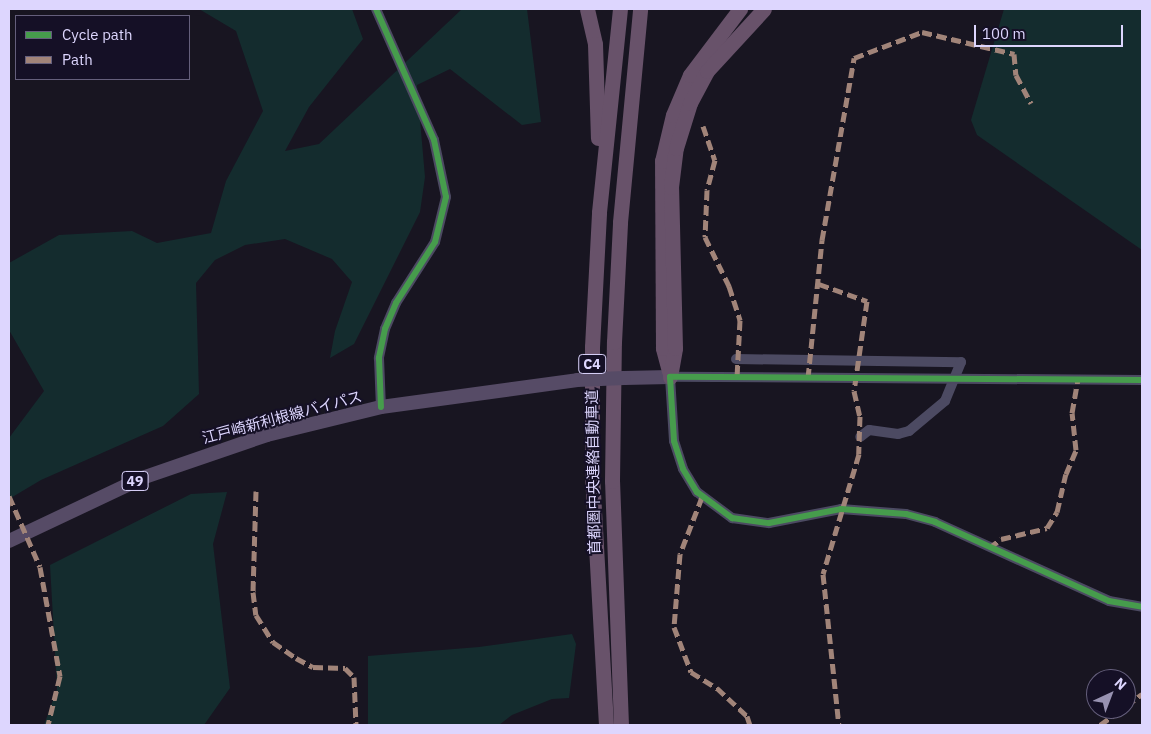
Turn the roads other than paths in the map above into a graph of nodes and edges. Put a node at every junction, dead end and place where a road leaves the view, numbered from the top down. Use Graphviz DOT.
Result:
graph roads {
  1 [pos="376,9"];
  2 [pos="587,9"];
  3 [pos="620,9"];
  4 [pos="640,9"];
  5 [pos="740,9"];
  6 [pos="764,9"];
  7 [pos="678,118"];
  8 [pos="599,212"];
  9 [pos="736,359"];
  10 [pos="670,377"];
  11 [pos="955,378"];
  12 [pos="1142,380"];
  13 [pos="381,407"];
  14 [pos="860,437"];
  15 [pos="9,541"];
  16 [pos="1142,607"];
  17 [pos="606,725"];
  18 [pos="621,725"];
  1 -- 13 [label="street"];
  2 -- 8 [label="highway"];
  3 -- 8 [label="highway, 首都圏中央連絡自動車道 / C4"];
  4 -- 18 [label="highway, 首都圏中央連絡自動車道 / C4"];
  5 -- 7 [label="highway"];
  6 -- 7 [label="highway"];
  7 -- 10 [label="highway"];
  8 -- 17 [label="highway, 首都圏中央連絡自動車道 / C4"];
  9 -- 11 [label="street"];
  10 -- 11 [label="street"];
  10 -- 13 [label="main road, 江戸崎新利根線バイパス / 49, bridge"];
  10 -- 16 [label="street"];
  11 -- 12 [label="street"];
  11 -- 14 [label="street"];
  13 -- 15 [label="main road, 江戸崎新利根線バイパス / 49"];
}
